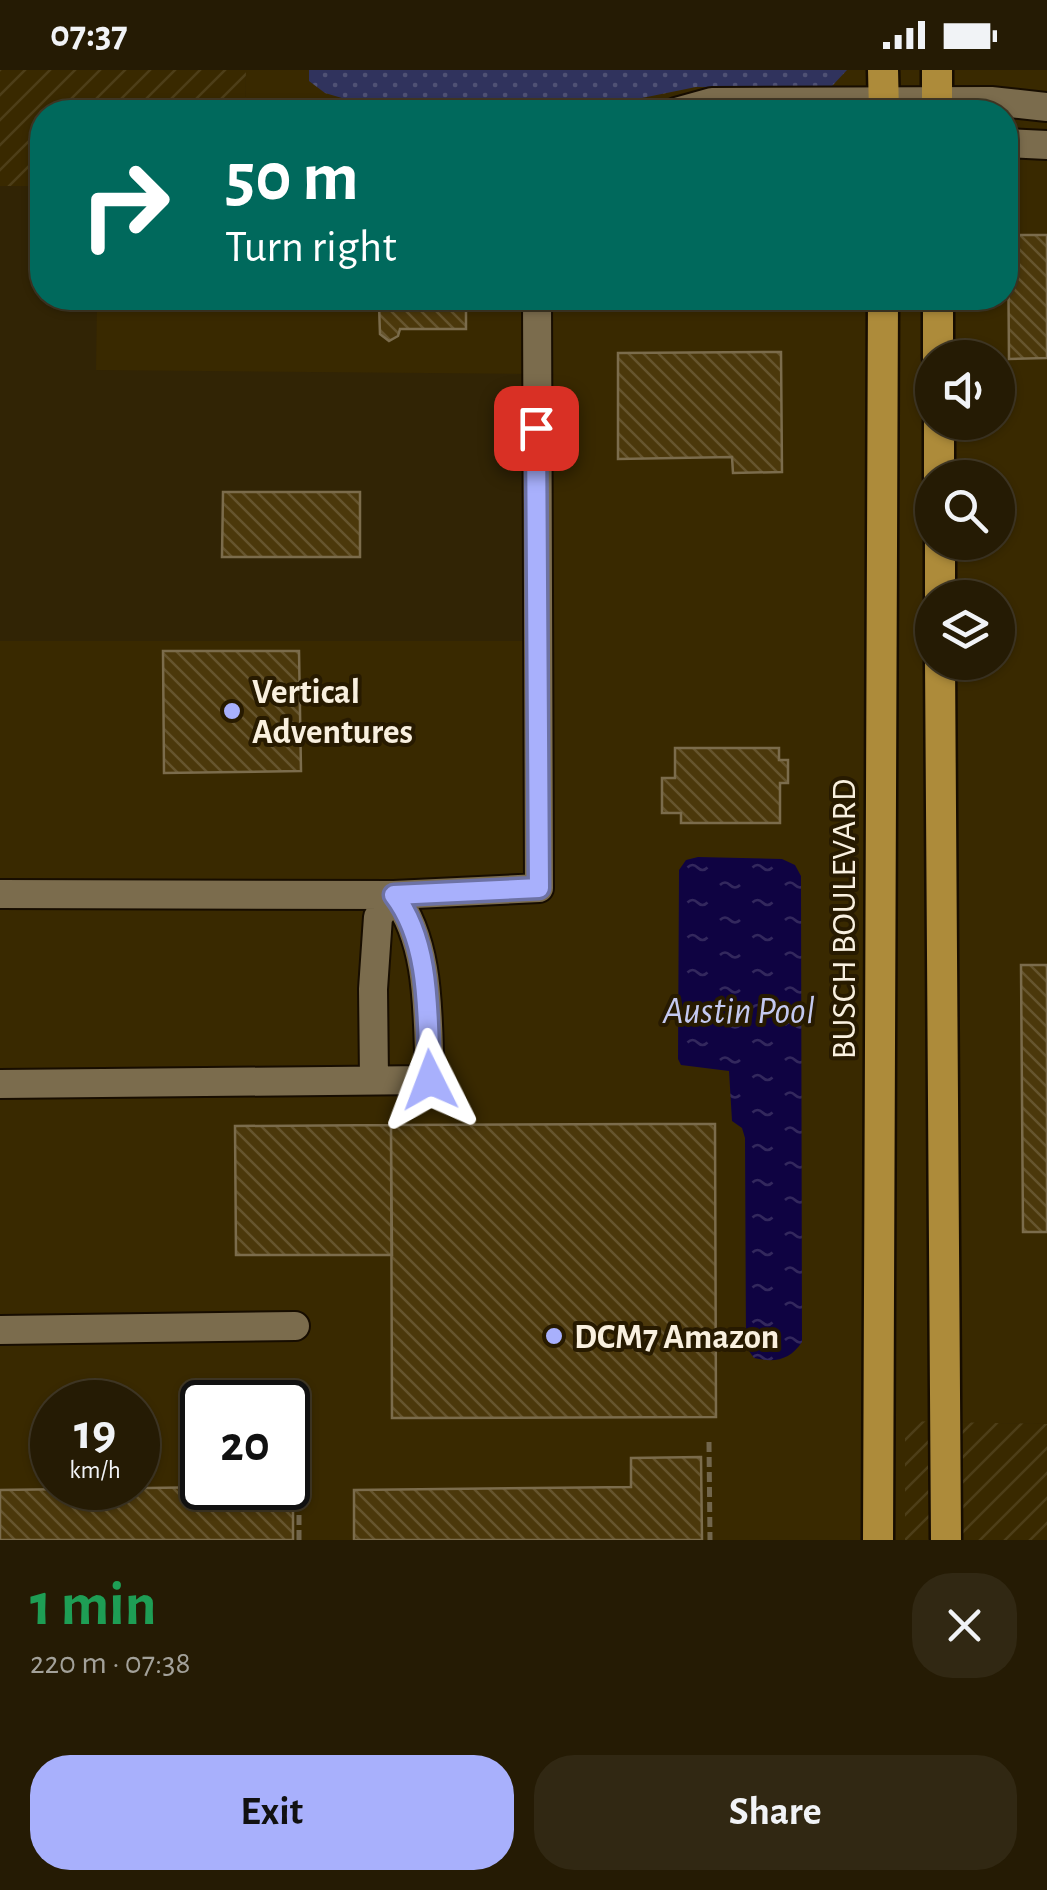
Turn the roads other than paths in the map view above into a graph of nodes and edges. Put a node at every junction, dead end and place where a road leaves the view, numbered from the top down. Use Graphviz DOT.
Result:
graph roads {
  1 [pos="937,70"];
  2 [pos="883,94"];
  3 [pos="755,100"];
  4 [pos="908,100"];
  5 [pos="937,100"];
  6 [pos="1018,104"];
  7 [pos="1047,107"];
  8 [pos="1018,143"];
  9 [pos="1047,145"];
  10 [pos="536,310"];
  11 [pos="883,310"];
  12 [pos="938,310"];
  13 [pos="938,340"];
  14 [pos="940,680"];
  15 [pos="0,894"];
  16 [pos="394,895"];
  17 [pos="374,1080"];
  18 [pos="0,1084"];
  19 [pos="295,1326"];
  20 [pos="0,1330"];
  21 [pos="878,1540"];
  22 [pos="946,1540"];
  1 -- 5 [label="main road"];
  2 -- 3 [label="street"];
  2 -- 4 [label="street"];
  6 -- 7 [label="street"];
  8 -- 9 [label="street"];
  10 -- 16 [label="street"];
  11 -- 21 [label="main road, BUSCH BOULEVARD"];
  12 -- 13 [label="main road"];
  14 -- 22 [label="main road"];
  15 -- 16 [label="street"];
  16 -- 17 [label="street"];
  16 -- 17 [label="street"];
  17 -- 18 [label="street"];
  19 -- 20 [label="street"];
}
